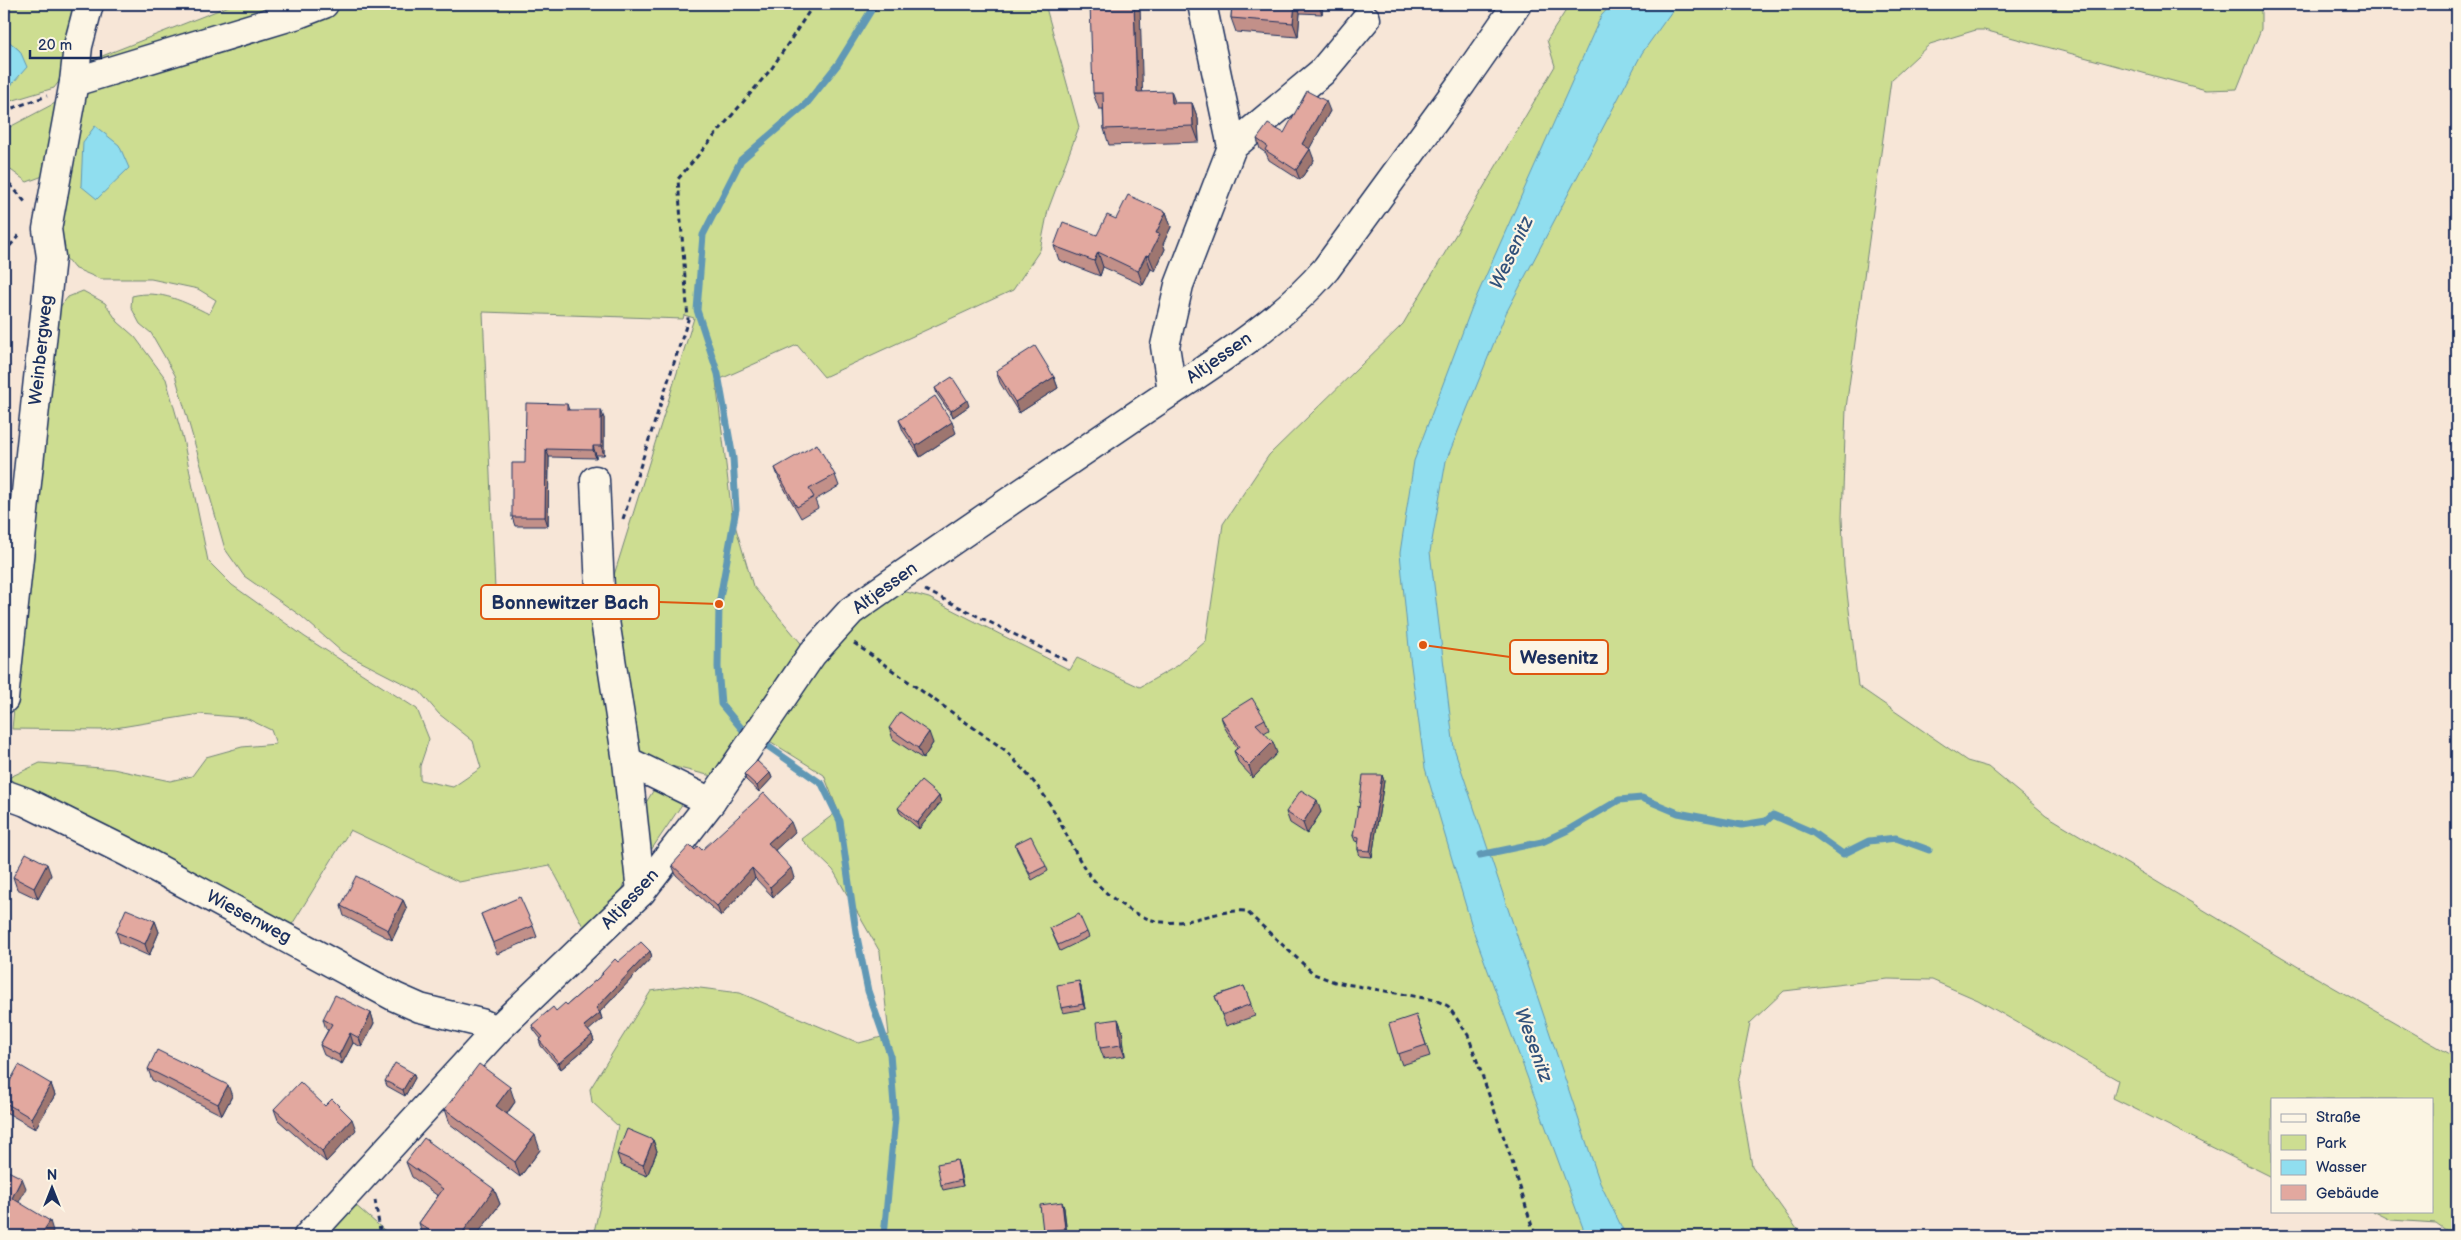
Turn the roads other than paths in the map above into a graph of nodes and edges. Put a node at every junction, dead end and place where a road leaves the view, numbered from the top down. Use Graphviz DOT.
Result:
graph roads {
  1 [pos="90,4"];
  2 [pos="324,4"];
  3 [pos="1202,4"];
  4 [pos="1517,4"];
  5 [pos="1366,19"];
  6 [pos="74,82"];
  7 [pos="1232,147"];
  8 [pos="1172,391"];
  9 [pos="596,480"];
  10 [pos="4,699"];
  11 [pos="627,761"];
  12 [pos="4,794"];
  13 [pos="710,802"];
  14 [pos="641,892"];
  15 [pos="497,1030"];
  16 [pos="308,1236"];
  1 -- 6 [label="street, Weinbergweg"];
  2 -- 6 [label="street"];
  3 -- 7 [label="street"];
  4 -- 8 [label="street, Altjessen"];
  5 -- 7 [label="street"];
  6 -- 10 [label="street, Weinbergweg"];
  7 -- 8 [label="street"];
  8 -- 13 [label="street, Altjessen"];
  9 -- 11 [label="street"];
  11 -- 13 [label="street"];
  11 -- 14 [label="street"];
  12 -- 15 [label="street, Wiesenweg"];
  13 -- 14 [label="street, Altjessen"];
  14 -- 15 [label="street, Altjessen"];
  15 -- 16 [label="street, Altjessen"];
}
